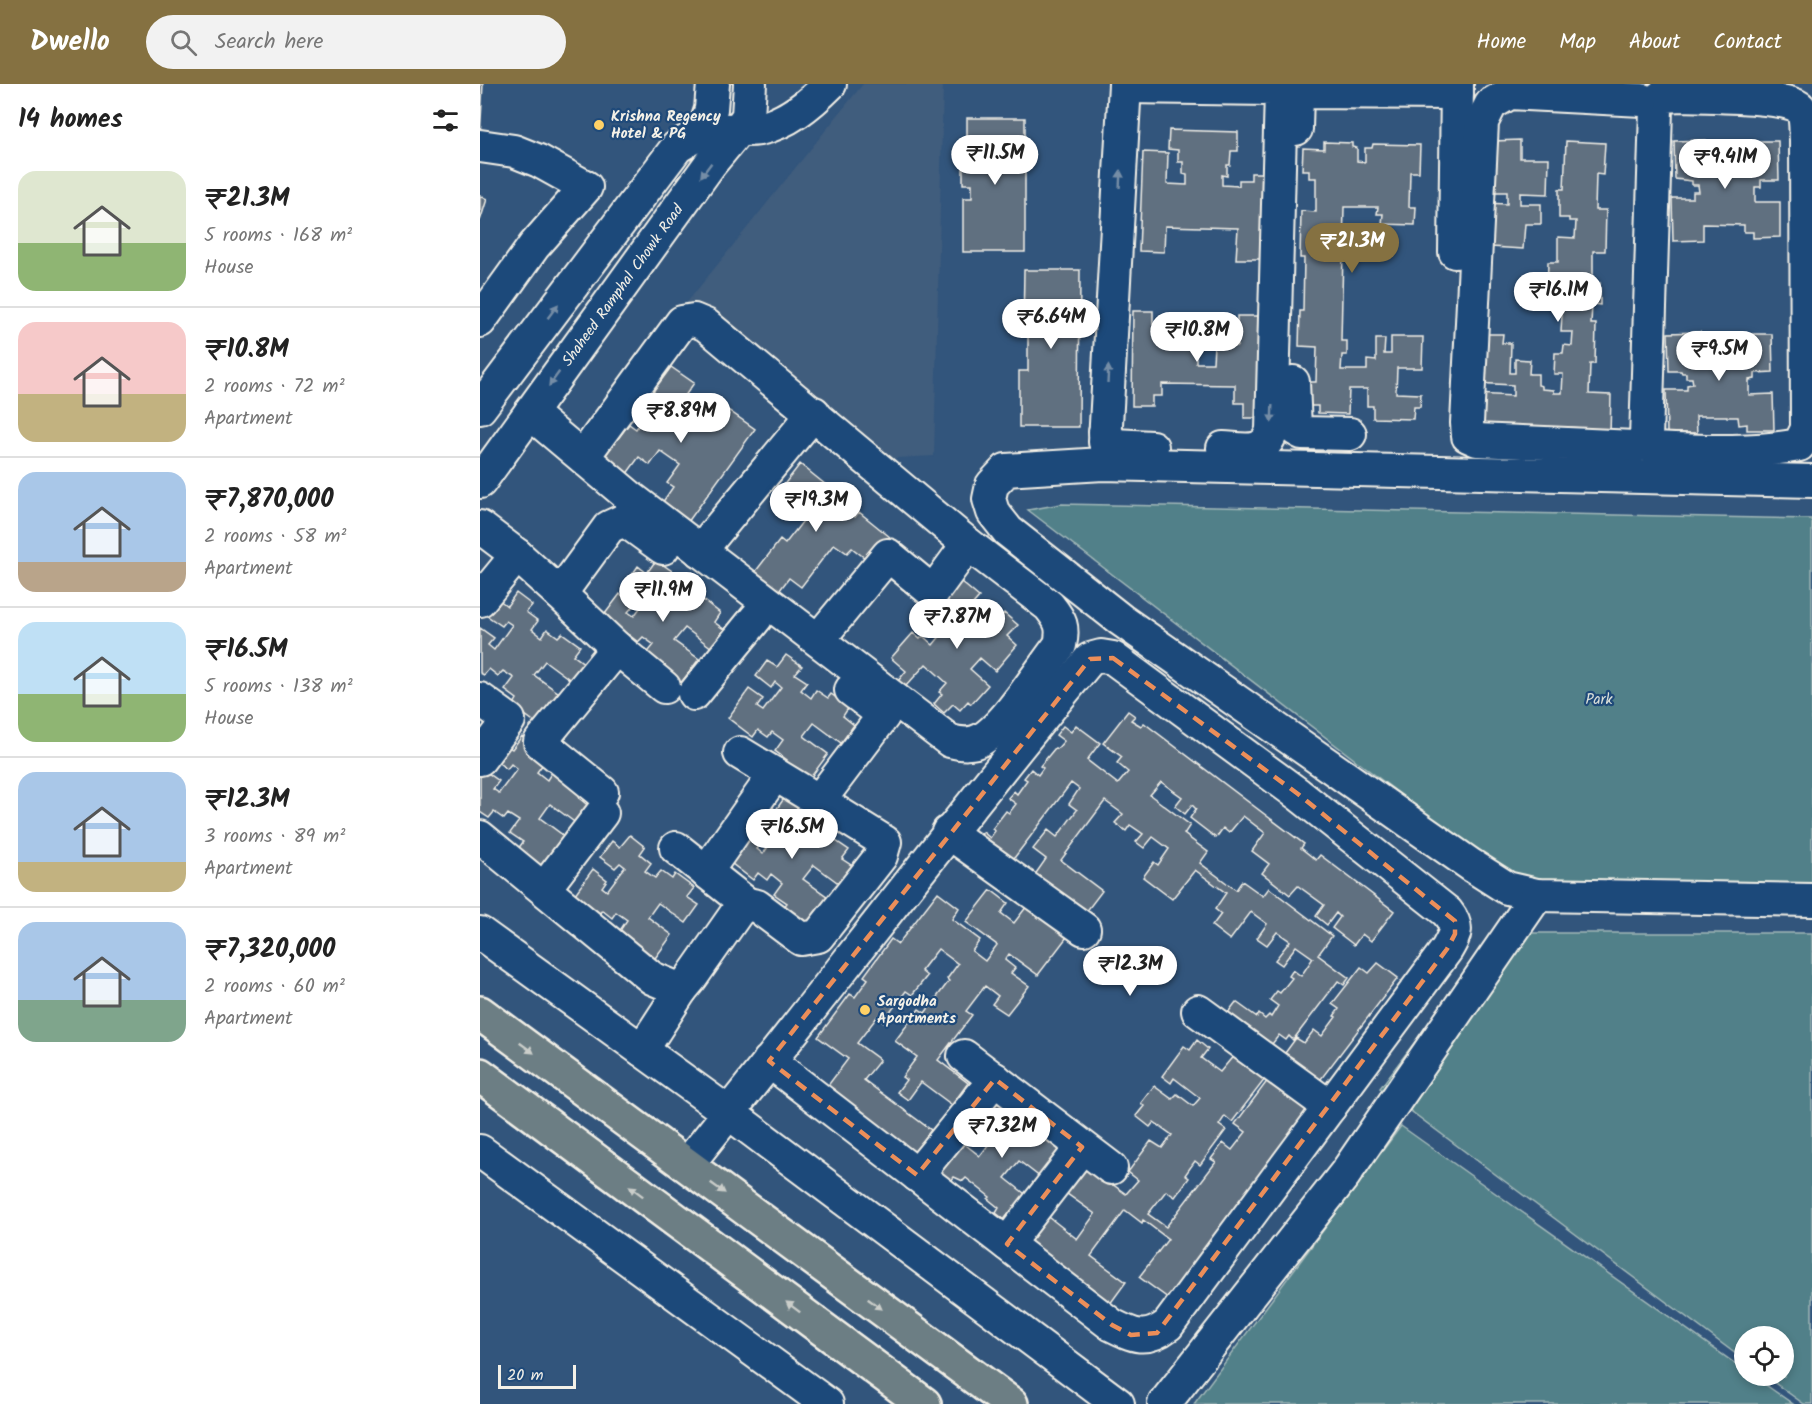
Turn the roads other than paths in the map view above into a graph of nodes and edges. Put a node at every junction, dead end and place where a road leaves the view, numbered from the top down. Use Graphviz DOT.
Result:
graph roads {
  1 [pos="713,84"];
  2 [pos="750,84"];
  3 [pos="830,84"];
  4 [pos="1125,86"];
  5 [pos="1457,89"];
  6 [pos="1642,92"];
  7 [pos="1799,95"];
  8 [pos="739,129"];
  9 [pos="704,131"];
  10 [pos="480,146"];
  11 [pos="480,321"];
  12 [pos="480,408"];
  13 [pos="530,412"];
  14 [pos="814,413"];
  15 [pos="1350,434"];
  16 [pos="583,457"];
  17 [pos="1635,462"];
  18 [pos="1453,472"];
  19 [pos="1812,481"];
  20 [pos="480,482"];
  21 [pos="480,527"];
  22 [pos="968,544"];
  23 [pos="700,551"];
  24 [pos="518,555"];
  25 [pos="560,594"];
  26 [pos="480,600"];
  27 [pos="756,618"];
  28 [pos="818,640"];
  29 [pos="617,648"];
  30 [pos="664,687"];
  31 [pos="694,694"];
  32 [pos="480,699"];
  33 [pos="509,720"];
  34 [pos="540,742"];
  35 [pos="740,753"];
  36 [pos="480,759"];
  37 [pos="775,774"];
  38 [pos="819,801"];
  39 [pos="948,832"];
  40 [pos="480,837"];
  41 [pos="676,848"];
  42 [pos="706,872"];
  43 [pos="544,889"];
  44 [pos="1537,895"];
  45 [pos="1812,900"];
  46 [pos="747,904"];
  47 [pos="1084,929"];
  48 [pos="480,933"];
  49 [pos="681,990"];
  50 [pos="1198,1011"];
  51 [pos="480,1013"];
  52 [pos="642,1050"];
  53 [pos="964,1056"];
  54 [pos="769,1061"];
  55 [pos="480,1075"];
  56 [pos="995,1079"];
  57 [pos="1330,1107"];
  58 [pos="729,1113"];
  59 [pos="1082,1147"];
  60 [pos="480,1151"];
  61 [pos="687,1165"];
  62 [pos="1111,1167"];
  63 [pos="917,1175"];
  64 [pos="1007,1244"];
  65 [pos="922,1403"];
  66 [pos="826,1404"];
  67 [pos="1011,1404"];
  68 [pos="1118,1404"];
  69 [pos="1164,1404"];
  1 -- 9 [label="street"];
  2 -- 8 [label="street, Shaheed Ramphal Chowk Road"];
  3 -- 8 [label="street"];
  4 -- 4 [label="street, one-way"];
  5 -- 15 [label="street"];
  5 -- 18 [label="street"];
  6 -- 17 [label="street"];
  6 -- 17 [label="street"];
  7 -- 7 [label="street"];
  8 -- 9 [label="street"];
  8 -- 13 [label="street, Shaheed Ramphal Chowk Road, one-way"];
  12 -- 9 [label="street, one-way"];
  10 -- 11 [label="street"];
  13 -- 16 [label="street"];
  13 -- 20 [label="street, Shaheed Ramphal Chowk Road"];
  14 -- 16 [label="street"];
  14 -- 22 [label="street"];
  14 -- 23 [label="street"];
  16 -- 23 [label="street"];
  17 -- 18 [label="street"];
  17 -- 19 [label="street"];
  18 -- 44 [label="street"];
  21 -- 24 [label="street"];
  22 -- 28 [label="street"];
  22 -- 28 [label="street"];
  23 -- 28 [label="street"];
  24 -- 25 [label="street"];
  24 -- 26 [label="street"];
  25 -- 27 [label="street"];
  25 -- 29 [label="street"];
  27 -- 31 [label="street"];
  27 -- 38 [label="street"];
  29 -- 30 [label="street"];
  29 -- 34 [label="street"];
  32 -- 33 [label="street"];
  33 -- 34 [label="street"];
  33 -- 36 [label="street"];
  34 -- 43 [label="street"];
  35 -- 37 [label="street"];
  37 -- 38 [label="street"];
  37 -- 42 [label="street"];
  38 -- 46 [label="street"];
  39 -- 47 [label="street"];
  39 -- 54 [label="street"];
  39 -- 57 [label="street"];
  40 -- 43 [label="street"];
  41 -- 42 [label="street"];
  42 -- 46 [label="street"];
  43 -- 49 [label="street"];
  44 -- 45 [label="street"];
  44 -- 69 [label="street"];
  46 -- 49 [label="street"];
  48 -- 52 [label="street"];
  49 -- 52 [label="street"];
  50 -- 57 [label="street"];
  51 -- 61 [label="main road, one-way"];
  52 -- 58 [label="street"];
  53 -- 56 [label="street"];
  54 -- 58 [label="street"];
  54 -- 63 [label="street"];
  65 -- 55 [label="main road, one-way"];
  56 -- 59 [label="street"];
  56 -- 63 [label="street"];
  57 -- 64 [label="street"];
  58 -- 61 [label="street"];
  58 -- 68 [label="street"];
  59 -- 62 [label="street"];
  59 -- 64 [label="street"];
  60 -- 66 [label="street"];
  61 -- 67 [label="main road, one-way"];
  63 -- 64 [label="street"];
}
